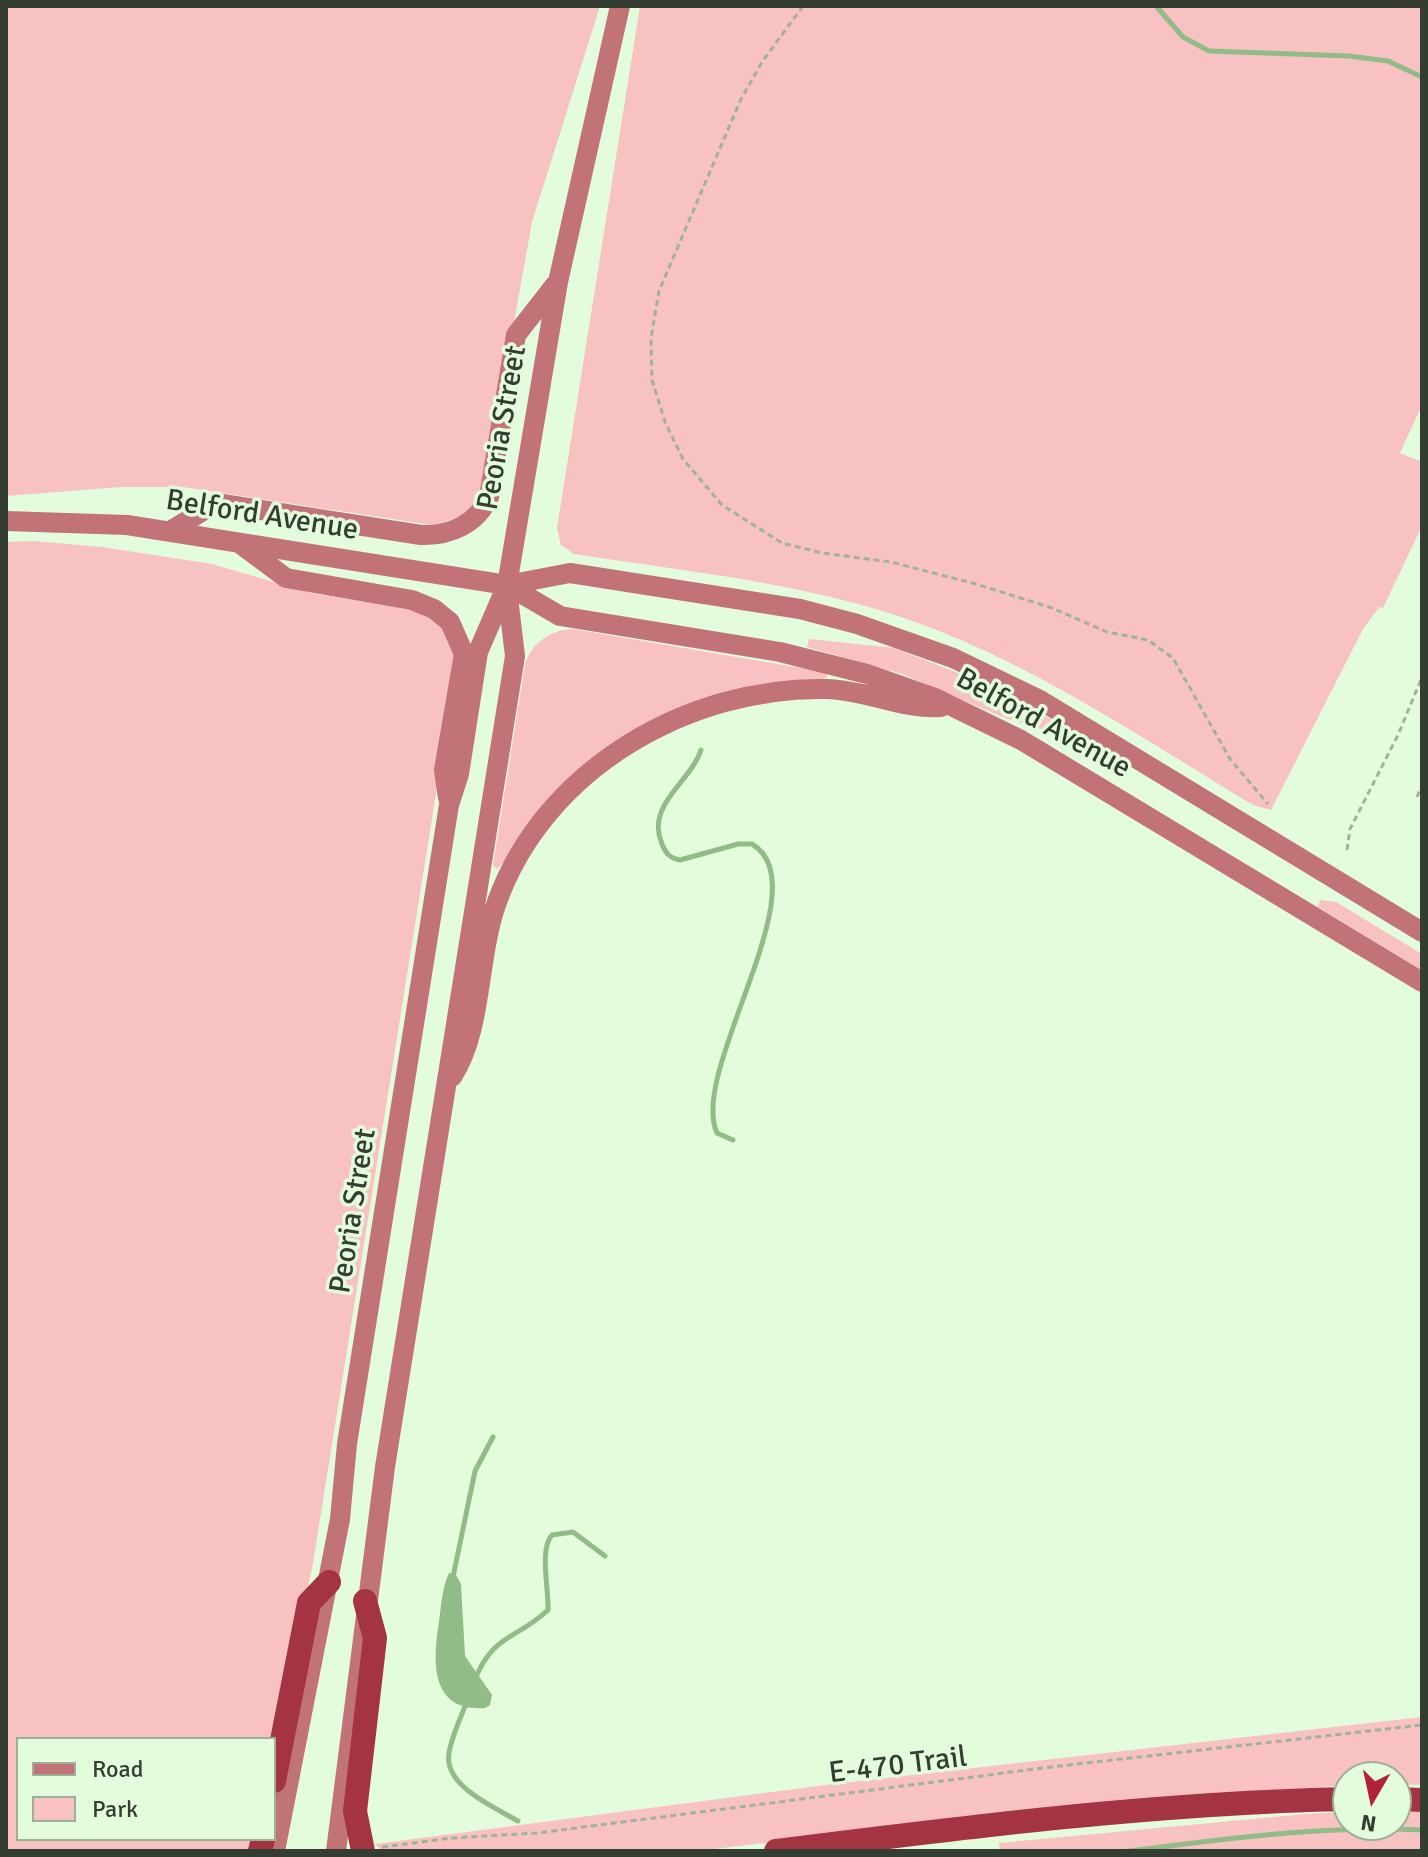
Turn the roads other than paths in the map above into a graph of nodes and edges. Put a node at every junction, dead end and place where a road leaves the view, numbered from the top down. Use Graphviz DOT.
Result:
graph roads {
  1 [pos="620,6"];
  2 [pos="558,282"];
  3 [pos="6,521"];
  4 [pos="170,531"];
  5 [pos="237,541"];
  6 [pos="507,585"];
  7 [pos="953,706"];
  8 [pos="449,805"];
  9 [pos="1422,932"];
  10 [pos="1422,982"];
  11 [pos="446,1087"];
  12 [pos="329,1582"];
  13 [pos="365,1601"];
  14 [pos="276,1771"];
  15 [pos="1332,1800"];
  16 [pos="1252,1804"];
  17 [pos="371,1849"];
  18 [pos="275,1851"];
  19 [pos="336,1851"];
  20 [pos="776,1851"];
  21 [pos="862,1851"];
  1 -- 2 [label="main road, Peoria Street"];
  2 -- 4 [label="main road"];
  2 -- 6 [label="main road, Peoria Street"];
  3 -- 4 [label="main road, Belford Avenue"];
  4 -- 5 [label="main road, Belford Avenue"];
  5 -- 6 [label="main road, Belford Avenue"];
  5 -- 8 [label="main road"];
  6 -- 7 [label="main road, Belford Avenue"];
  6 -- 8 [label="main road, Peoria Street"];
  6 -- 9 [label="main road, Belford Avenue"];
  6 -- 11 [label="main road, Peoria Street"];
  7 -- 10 [label="main road, Belford Avenue"];
  7 -- 11 [label="main road"];
  8 -- 12 [label="main road, Peoria Street"];
  11 -- 13 [label="main road, Peoria Street"];
  12 -- 14 [label="highway"];
  12 -- 18 [label="main road, Peoria Street"];
  13 -- 17 [label="highway"];
  13 -- 19 [label="main road, Peoria Street"];
  15 -- 16 [label="highway"];
  16 -- 20 [label="highway"];
  16 -- 21 [label="highway"];
}
